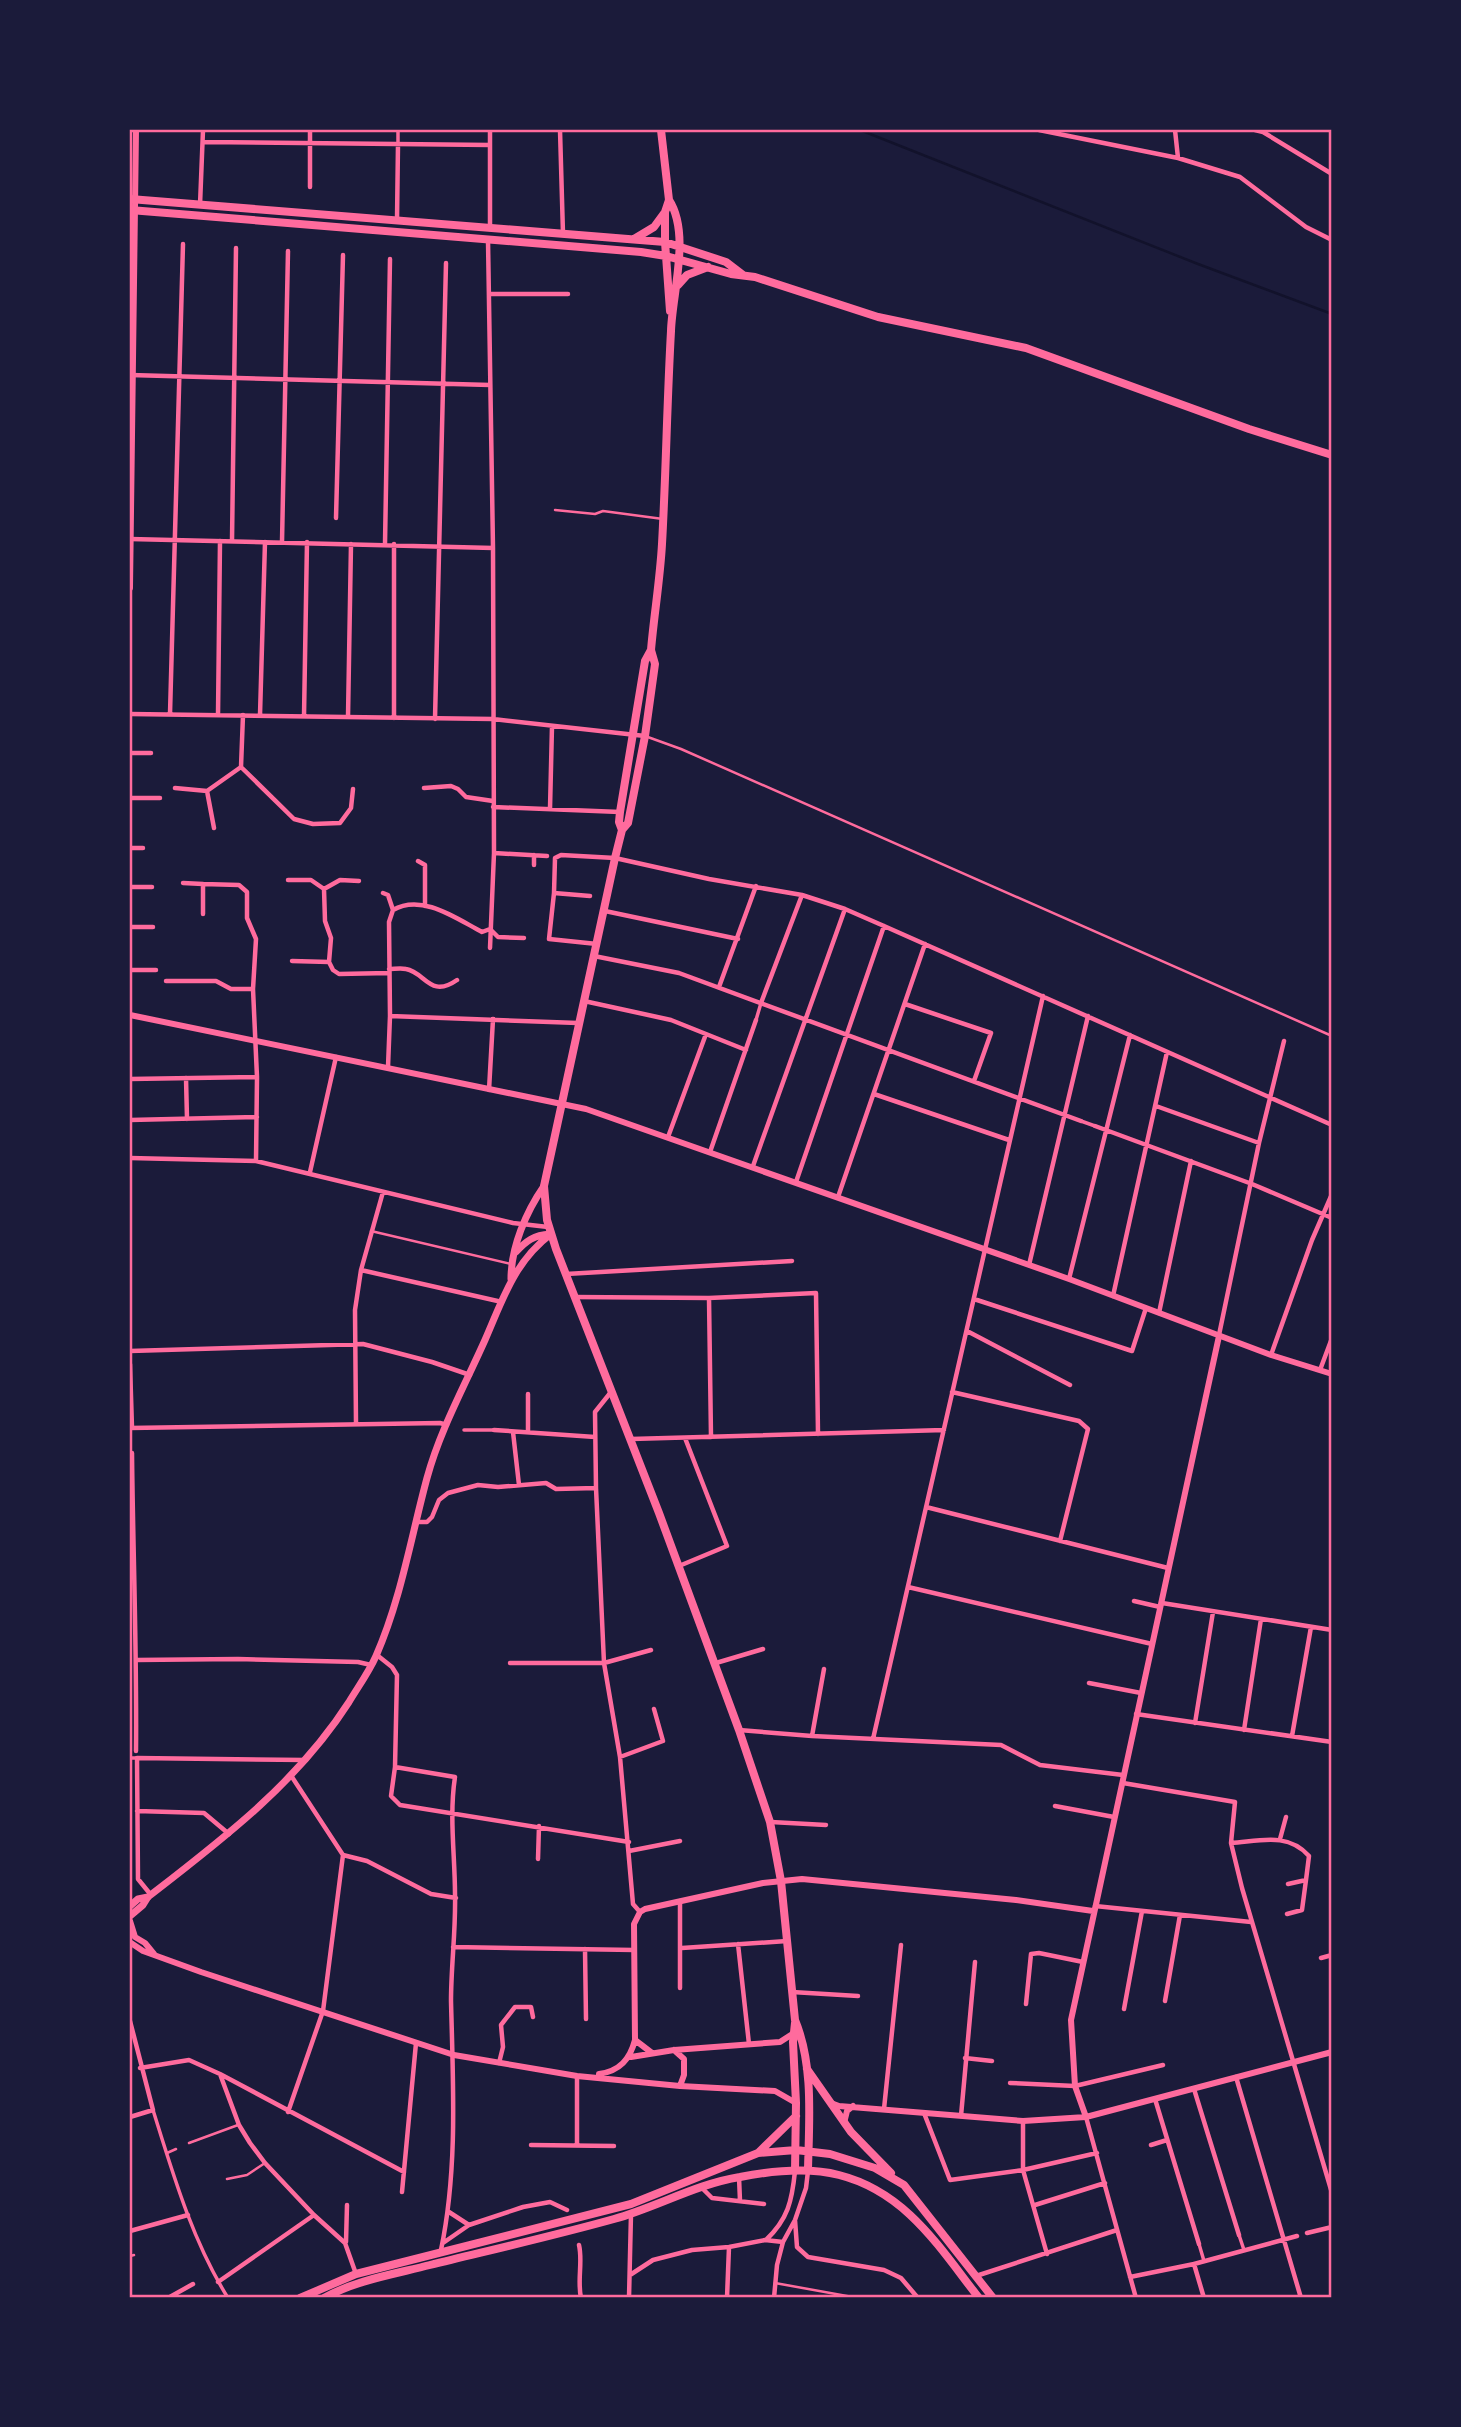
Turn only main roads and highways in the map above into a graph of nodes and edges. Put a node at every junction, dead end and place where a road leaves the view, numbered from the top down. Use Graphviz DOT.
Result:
graph roads {
  1 [pos="661,130"];
  2 [pos="132,199"];
  3 [pos="669,200"];
  4 [pos="132,210"];
  5 [pos="665,212"];
  6 [pos="634,239"];
  7 [pos="665,242"];
  8 [pos="679,247"];
  9 [pos="666,256"];
  10 [pos="679,259"];
  11 [pos="708,267"];
  12 [pos="744,275"];
  13 [pos="677,286"];
  14 [pos="671,323"];
  15 [pos="1332,455"];
  16 [pos="651,650"];
  17 [pos="622,830"];
  18 [pos="544,1186"];
  19 [pos="549,1227"];
  20 [pos="514,1254"];
  21 [pos="511,1280"];
  22 [pos="149,1896"];
  23 [pos="130,1906"];
  24 [pos="130,1916"];
  25 [pos="795,2020"];
  26 [pos="806,2067"];
  27 [pos="796,2116"];
  28 [pos="796,2150"];
  29 [pos="808,2151"];
  30 [pos="758,2153"];
  31 [pos="808,2170"];
  32 [pos="795,2171"];
  33 [pos="904,2185"];
  34 [pos="300,2298"];
  35 [pos="324,2298"];
  36 [pos="979,2298"];
  37 [pos="993,2298"];
  1 -- 3 [label="highway"];
  2 -- 6 [label="highway"];
  3 -- 5 [label="highway"];
  3 -- 8 [label="highway"];
  4 -- 9 [label="highway"];
  5 -- 6 [label="highway"];
  5 -- 7 [label="highway"];
  6 -- 7 [label="highway"];
  7 -- 8 [label="highway"];
  7 -- 9 [label="highway"];
  8 -- 10 [label="highway"];
  8 -- 12 [label="highway"];
  9 -- 10 [label="highway"];
  9 -- 14 [label="highway"];
  10 -- 11 [label="highway"];
  10 -- 13 [label="highway"];
  11 -- 12 [label="highway"];
  11 -- 13 [label="highway"];
  12 -- 15 [label="highway"];
  13 -- 14 [label="highway"];
  14 -- 16 [label="highway"];
  16 -- 17 [label="highway"];
  16 -- 17 [label="highway"];
  17 -- 18 [label="highway"];
  18 -- 19 [label="highway"];
  18 -- 20 [label="main road"];
  19 -- 20 [label="main road"];
  19 -- 21 [label="main road"];
  19 -- 25 [label="highway"];
  20 -- 21 [label="main road"];
  21 -- 22 [label="main road"];
  22 -- 23 [label="main road"];
  22 -- 24 [label="main road"];
  25 -- 26 [label="highway"];
  25 -- 27 [label="highway"];
  26 -- 29 [label="highway"];
  26 -- 33 [label="highway"];
  27 -- 28 [label="highway"];
  27 -- 30 [label="highway"];
  28 -- 29 [label="highway"];
  28 -- 30 [label="highway"];
  28 -- 32 [label="highway"];
  29 -- 31 [label="highway"];
  29 -- 33 [label="highway"];
  30 -- 34 [label="highway"];
  31 -- 32 [label="highway"];
  31 -- 36 [label="highway"];
  32 -- 35 [label="highway"];
  33 -- 37 [label="highway"];
}
